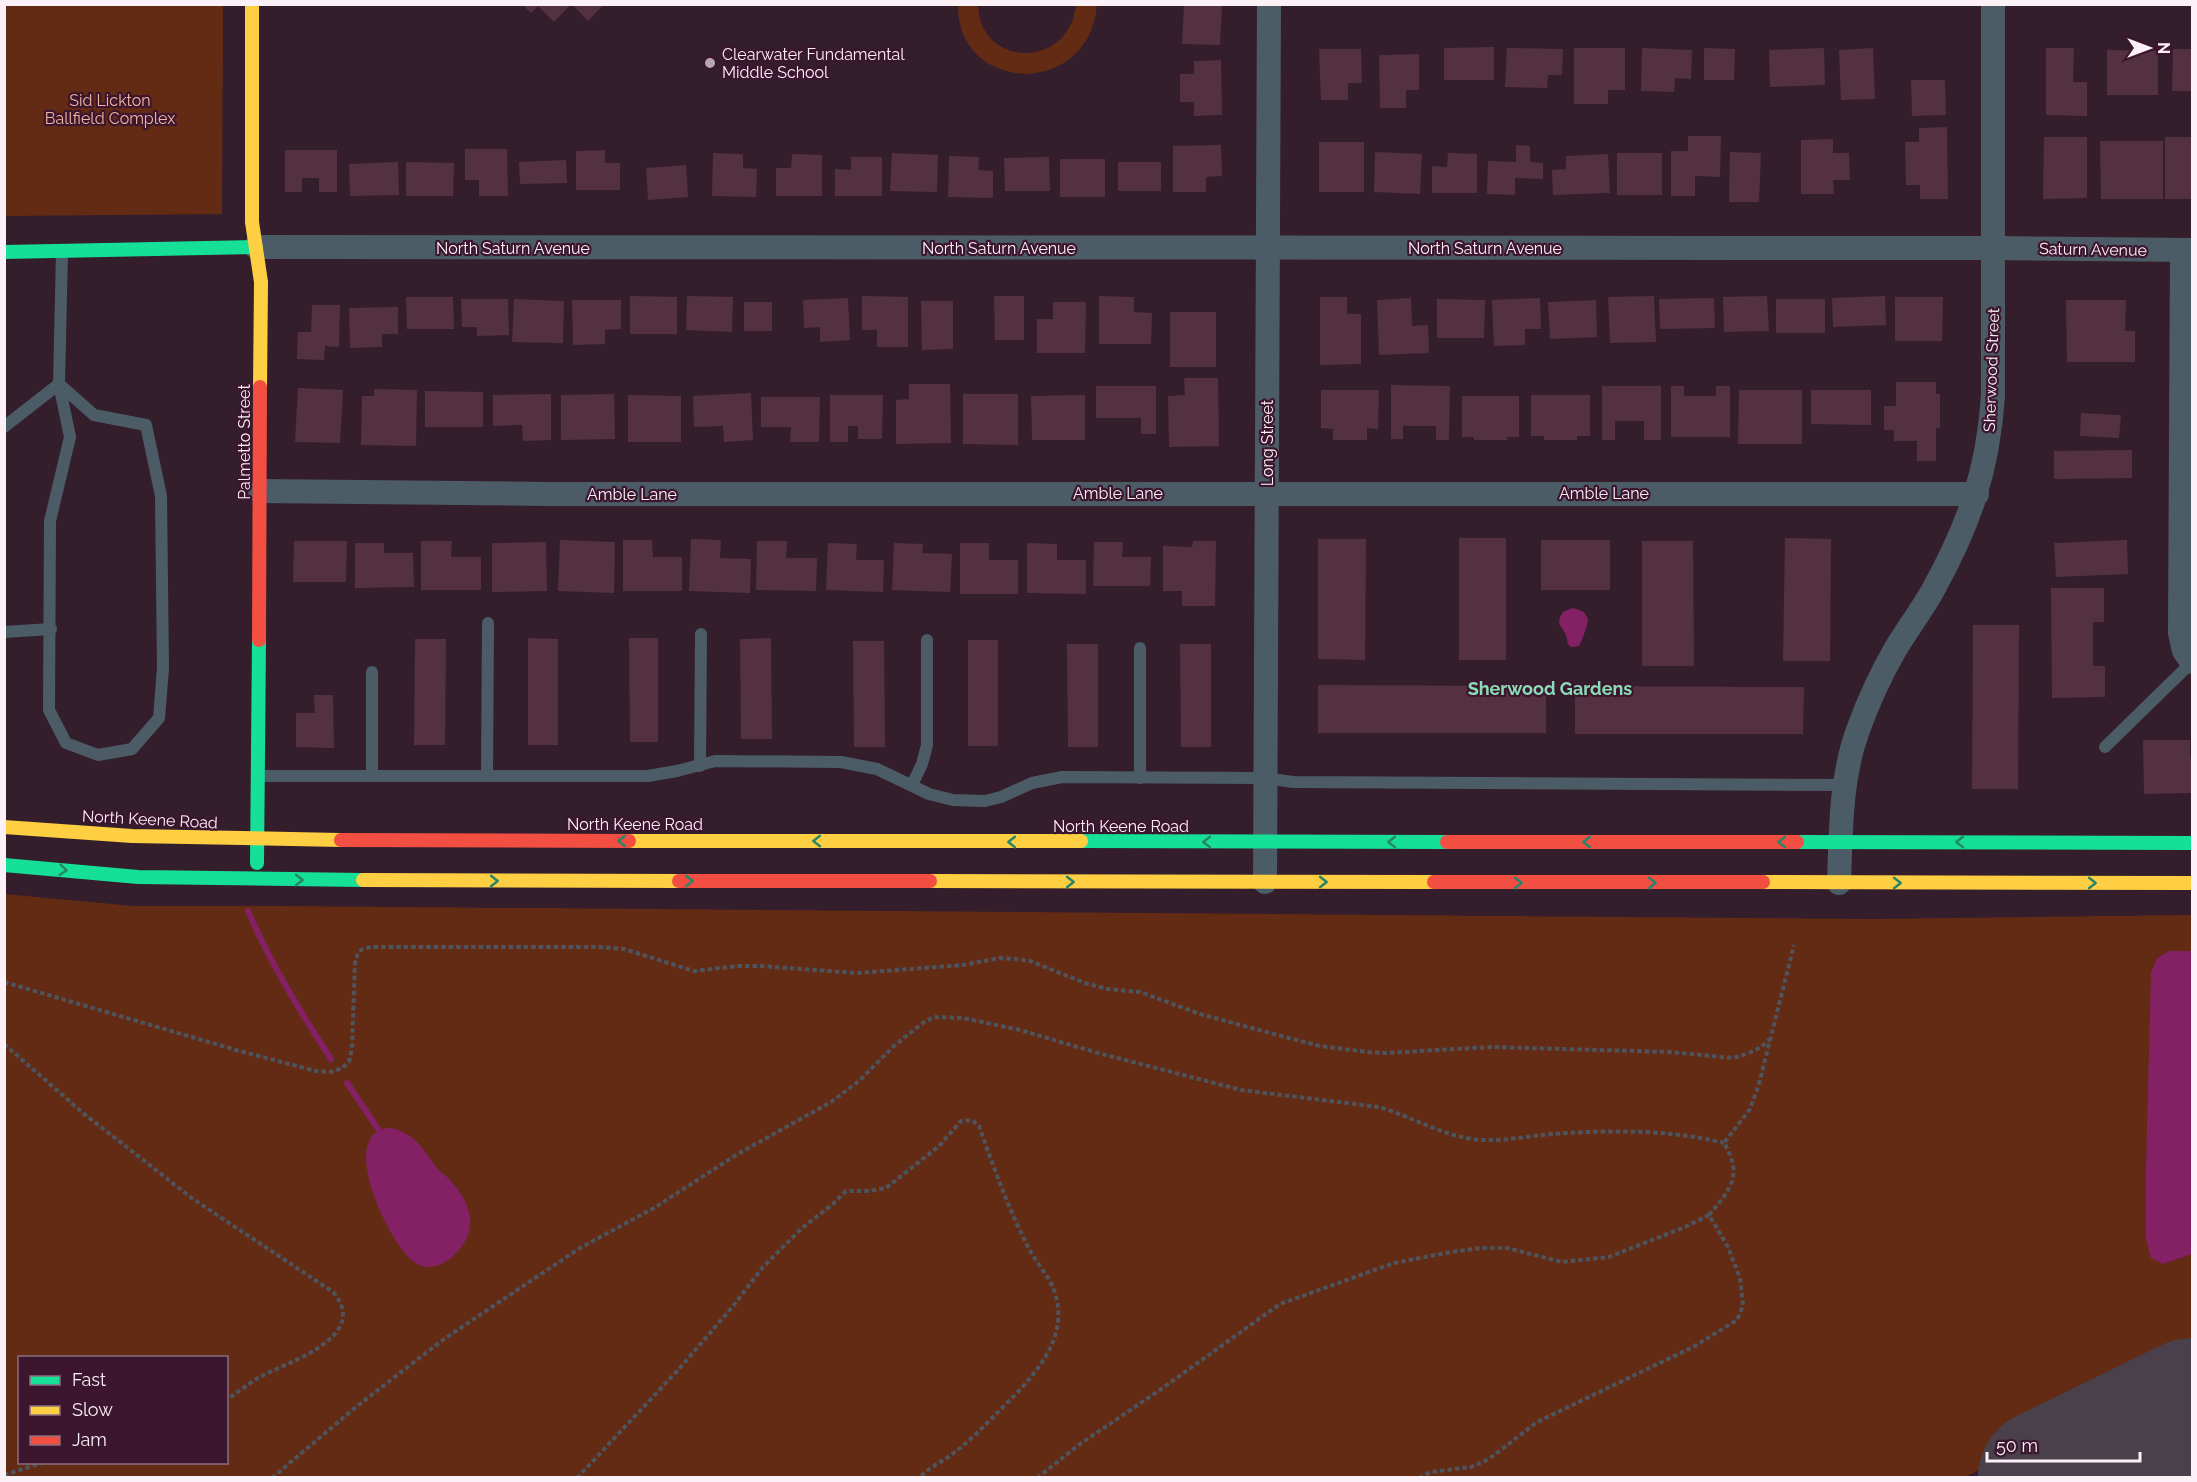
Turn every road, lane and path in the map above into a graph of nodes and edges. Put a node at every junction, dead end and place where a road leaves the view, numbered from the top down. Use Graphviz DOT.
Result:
graph roads {
  1 [pos="252,4"];
  2 [pos="1269,4"];
  3 [pos="1993,4"];
  4 [pos="256,247"];
  5 [pos="1994,248"];
  6 [pos="1268,249"];
  7 [pos="2187,250"];
  8 [pos="62,251"];
  9 [pos="4,252"];
  10 [pos="59,384"];
  11 [pos="2187,408"];
  12 [pos="4,427"];
  13 [pos="260,491"];
  14 [pos="1266,493"];
  15 [pos="1977,494"];
  16 [pos="488,623"];
  17 [pos="51,629"];
  18 [pos="4,632"];
  19 [pos="701,634"];
  20 [pos="927,640"];
  21 [pos="1140,648"];
  22 [pos="2192,662"];
  23 [pos="372,672"];
  24 [pos="2105,747"];
  25 [pos="700,766"];
  26 [pos="258,776"];
  27 [pos="372,776"];
  28 [pos="487,777"];
  29 [pos="1140,778"];
  30 [pos="1265,778"];
  31 [pos="912,785"];
  32 [pos="1845,785"];
  33 [pos="4,827"];
  34 [pos="257,840"];
  35 [pos="1265,842"];
  36 [pos="1840,842"];
  37 [pos="2193,843"];
  38 [pos="4,866"];
  39 [pos="257,880"];
  40 [pos="1265,882"];
  41 [pos="2193,883"];
  42 [pos="1839,884"];
  43 [pos="1794,945"];
  44 [pos="4,982"];
  45 [pos="1770,1039"];
  46 [pos="4,1044"];
  47 [pos="1725,1143"];
  48 [pos="1709,1215"];
  49 [pos="228,1399"];
  50 [pos="39,1464"];
  51 [pos="4,1475"];
  52 [pos="272,1478"];
  53 [pos="577,1478"];
  54 [pos="919,1478"];
  55 [pos="1037,1478"];
  56 [pos="1419,1478"];
  1 -- 4 [label="main road, Palmetto Street"];
  2 -- 6 [label="street, Long Street"];
  3 -- 5 [label="street, Sherwood Street"];
  4 -- 6 [label="street, North Saturn Avenue"];
  4 -- 8 [label="main road, North Saturn Avenue"];
  4 -- 13 [label="main road, Palmetto Street"];
  5 -- 6 [label="street, North Saturn Avenue"];
  5 -- 7 [label="street, Saturn Avenue"];
  5 -- 15 [label="street, Sherwood Street"];
  6 -- 14 [label="street, Long Street"];
  7 -- 11 [label="street"];
  8 -- 9 [label="main road, North Saturn Avenue"];
  8 -- 10 [label="lane"];
  10 -- 12 [label="lane"];
  10 -- 17 [label="lane"];
  10 -- 17 [label="lane"];
  11 -- 22 [label="street"];
  13 -- 14 [label="street, Amble Lane"];
  13 -- 26 [label="main road, Palmetto Street"];
  14 -- 15 [label="street, Amble Lane"];
  14 -- 30 [label="street, Long Street"];
  15 -- 32 [label="street, Sherwood Street"];
  16 -- 28 [label="lane"];
  17 -- 18 [label="lane"];
  19 -- 25 [label="lane"];
  20 -- 31 [label="lane"];
  21 -- 29 [label="lane"];
  22 -- 24 [label="lane"];
  23 -- 27 [label="lane"];
  25 -- 28 [label="lane"];
  25 -- 31 [label="lane"];
  26 -- 27 [label="lane"];
  26 -- 34 [label="main road, Palmetto Street"];
  27 -- 28 [label="lane"];
  29 -- 30 [label="lane"];
  29 -- 31 [label="lane"];
  30 -- 32 [label="lane"];
  30 -- 35 [label="street, Long Street"];
  32 -- 36 [label="street, Sherwood Street"];
  33 -- 34 [label="main road, North Keene Road"];
  35 -- 34 [label="main road, North Keene Road, one-way"];
  34 -- 39 [label="main road, Palmetto Street"];
  36 -- 35 [label="main road, North Keene Road, one-way"];
  35 -- 40 [label="street, Long Street"];
  37 -- 36 [label="main road, North Keene Road, one-way"];
  36 -- 42 [label="street, Sherwood Street"];
  38 -- 39 [label="main road, one-way"];
  39 -- 40 [label="main road, one-way"];
  40 -- 42 [label="main road, one-way"];
  42 -- 41 [label="main road, one-way"];
  43 -- 45 [label="path"];
  44 -- 45 [label="path"];
  45 -- 47 [label="path"];
  46 -- 49 [label="path"];
  47 -- 48 [label="path"];
  47 -- 52 [label="path"];
  48 -- 55 [label="path"];
  48 -- 56 [label="path"];
  50 -- 51 [label="path"];
  53 -- 54 [label="path"];
}
